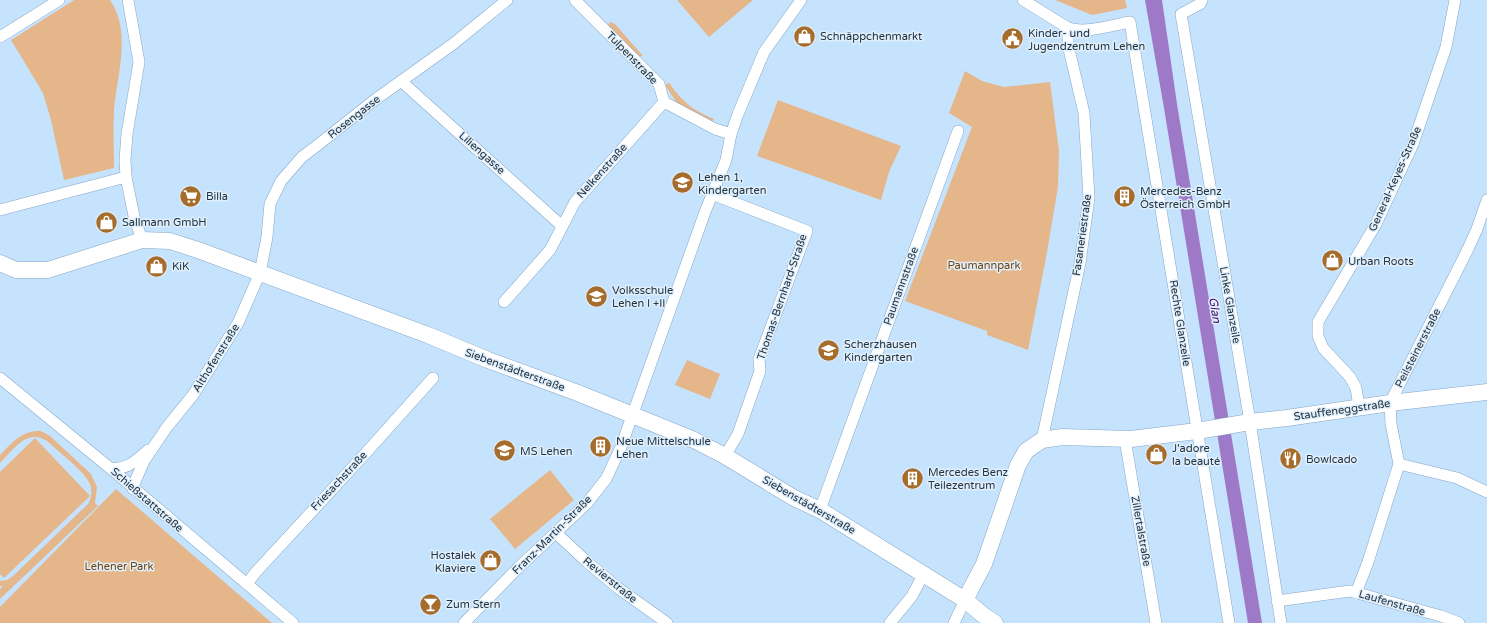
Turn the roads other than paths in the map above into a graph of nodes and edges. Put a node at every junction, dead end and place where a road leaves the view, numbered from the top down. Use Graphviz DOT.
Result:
graph roads {
  1 [pos="59,0"];
  2 [pos="128,0"];
  3 [pos="507,0"];
  4 [pos="575,0"];
  5 [pos="801,0"];
  6 [pos="1023,0"];
  7 [pos="1202,0"];
  8 [pos="1455,0"];
  9 [pos="1068,28"];
  10 [pos="0,37"];
  11 [pos="401,81"];
  12 [pos="664,102"];
  13 [pos="958,130"];
  14 [pos="731,134"];
  15 [pos="126,177"];
  16 [pos="712,194"];
  17 [pos="1487,200"];
  18 [pos="0,210"];
  19 [pos="562,226"];
  20 [pos="142,240"];
  21 [pos="0,263"];
  22 [pos="260,273"];
  23 [pos="504,302"];
  24 [pos="0,378"];
  25 [pos="433,378"];
  26 [pos="1487,392"];
  27 [pos="1390,403"];
  28 [pos="1359,407"];
  29 [pos="632,414"];
  30 [pos="1245,423"];
  31 [pos="1198,431"];
  32 [pos="161,437"];
  33 [pos="1125,439"];
  34 [pos="1042,440"];
  35 [pos="725,456"];
  36 [pos="1399,464"];
  37 [pos="110,468"];
  38 [pos="133,489"];
  39 [pos="1487,492"];
  40 [pos="820,510"];
  41 [pos="556,533"];
  42 [pos="924,575"];
  43 [pos="247,584"];
  44 [pos="1356,593"];
  45 [pos="965,600"];
  46 [pos="1277,601"];
  47 [pos="293,623"];
  48 [pos="464,623"];
  49 [pos="667,623"];
  50 [pos="890,623"];
  51 [pos="954,623"];
  52 [pos="995,623"];
  53 [pos="1156,623"];
  54 [pos="1230,623"];
  55 [pos="1281,623"];
  56 [pos="1459,623"];
  1 -- 10 [label="street"];
  2 -- 15 [label="street"];
  3 -- 11 [label="street, Rosengasse"];
  4 -- 12 [label="street, Tulpenstraße"];
  5 -- 14 [label="street, Franz-Martin-Straße"];
  6 -- 9 [label="street"];
  7 -- 30 [label="street, Linke Glanzeile"];
  8 -- 28 [label="street, General-Keyes-Straße"];
  9 -- 31 [label="street, Rechte Glanzeile"];
  9 -- 34 [label="street, Fasaneriestraße"];
  11 -- 19 [label="street, Liliengasse"];
  11 -- 22 [label="street, Rosengasse"];
  12 -- 14 [label="street"];
  12 -- 19 [label="street, Nelkenstraße"];
  13 -- 40 [label="street, Paumannstraße"];
  14 -- 16 [label="street, Franz-Martin-Straße"];
  15 -- 18 [label="street"];
  15 -- 20 [label="street"];
  16 -- 29 [label="street, Franz-Martin-Straße"];
  16 -- 35 [label="street, Thomas-Bernhard-Straße"];
  17 -- 27 [label="street, Peilsteinerstraße"];
  19 -- 23 [label="street, Nelkenstraße"];
  20 -- 21 [label="street, Siebenstädterstraße"];
  20 -- 22 [label="street, Siebenstädterstraße"];
  22 -- 29 [label="street, Siebenstädterstraße"];
  22 -- 32 [label="street, Althofenstraße"];
  24 -- 37 [label="street, Schießstattstraße"];
  25 -- 43 [label="street, Friesachstraße"];
  26 -- 27 [label="street, Stauffeneggstraße"];
  27 -- 28 [label="street, Stauffeneggstraße"];
  27 -- 36 [label="street, Peilsteinerstraße"];
  28 -- 30 [label="street, Stauffeneggstraße"];
  29 -- 35 [label="street, Siebenstädterstraße"];
  29 -- 41 [label="street, Franz-Martin-Straße"];
  30 -- 31 [label="street, Stauffeneggstraße"];
  30 -- 46 [label="street, Linke Glanzeile"];
  31 -- 33 [label="street"];
  31 -- 54 [label="street, Rechte Glanzeile"];
  32 -- 37 [label="street, Althofenstraße"];
  32 -- 38 [label="street, Althofenstraße"];
  33 -- 34 [label="street"];
  33 -- 53 [label="street, Zillertalstraße"];
  34 -- 45 [label="street"];
  35 -- 40 [label="street, Siebenstädterstraße"];
  36 -- 39 [label="street"];
  36 -- 44 [label="street, Peilsteinerstraße"];
  37 -- 38 [label="street, Schießstattstraße"];
  38 -- 43 [label="street, Schießstattstraße"];
  40 -- 42 [label="street, Siebenstädterstraße"];
  41 -- 48 [label="street, Franz-Martin-Straße"];
  41 -- 49 [label="street, Revierstraße"];
  42 -- 45 [label="street, Siebenstädterstraße"];
  42 -- 50 [label="street"];
  43 -- 47 [label="street, Schießstattstraße"];
  44 -- 46 [label="street, Laufenstraße"];
  44 -- 56 [label="street, Laufenstraße"];
  45 -- 51 [label="street"];
  45 -- 52 [label="street, Siebenstädterstraße"];
  46 -- 55 [label="street, Linke Glanzeile"];
}
